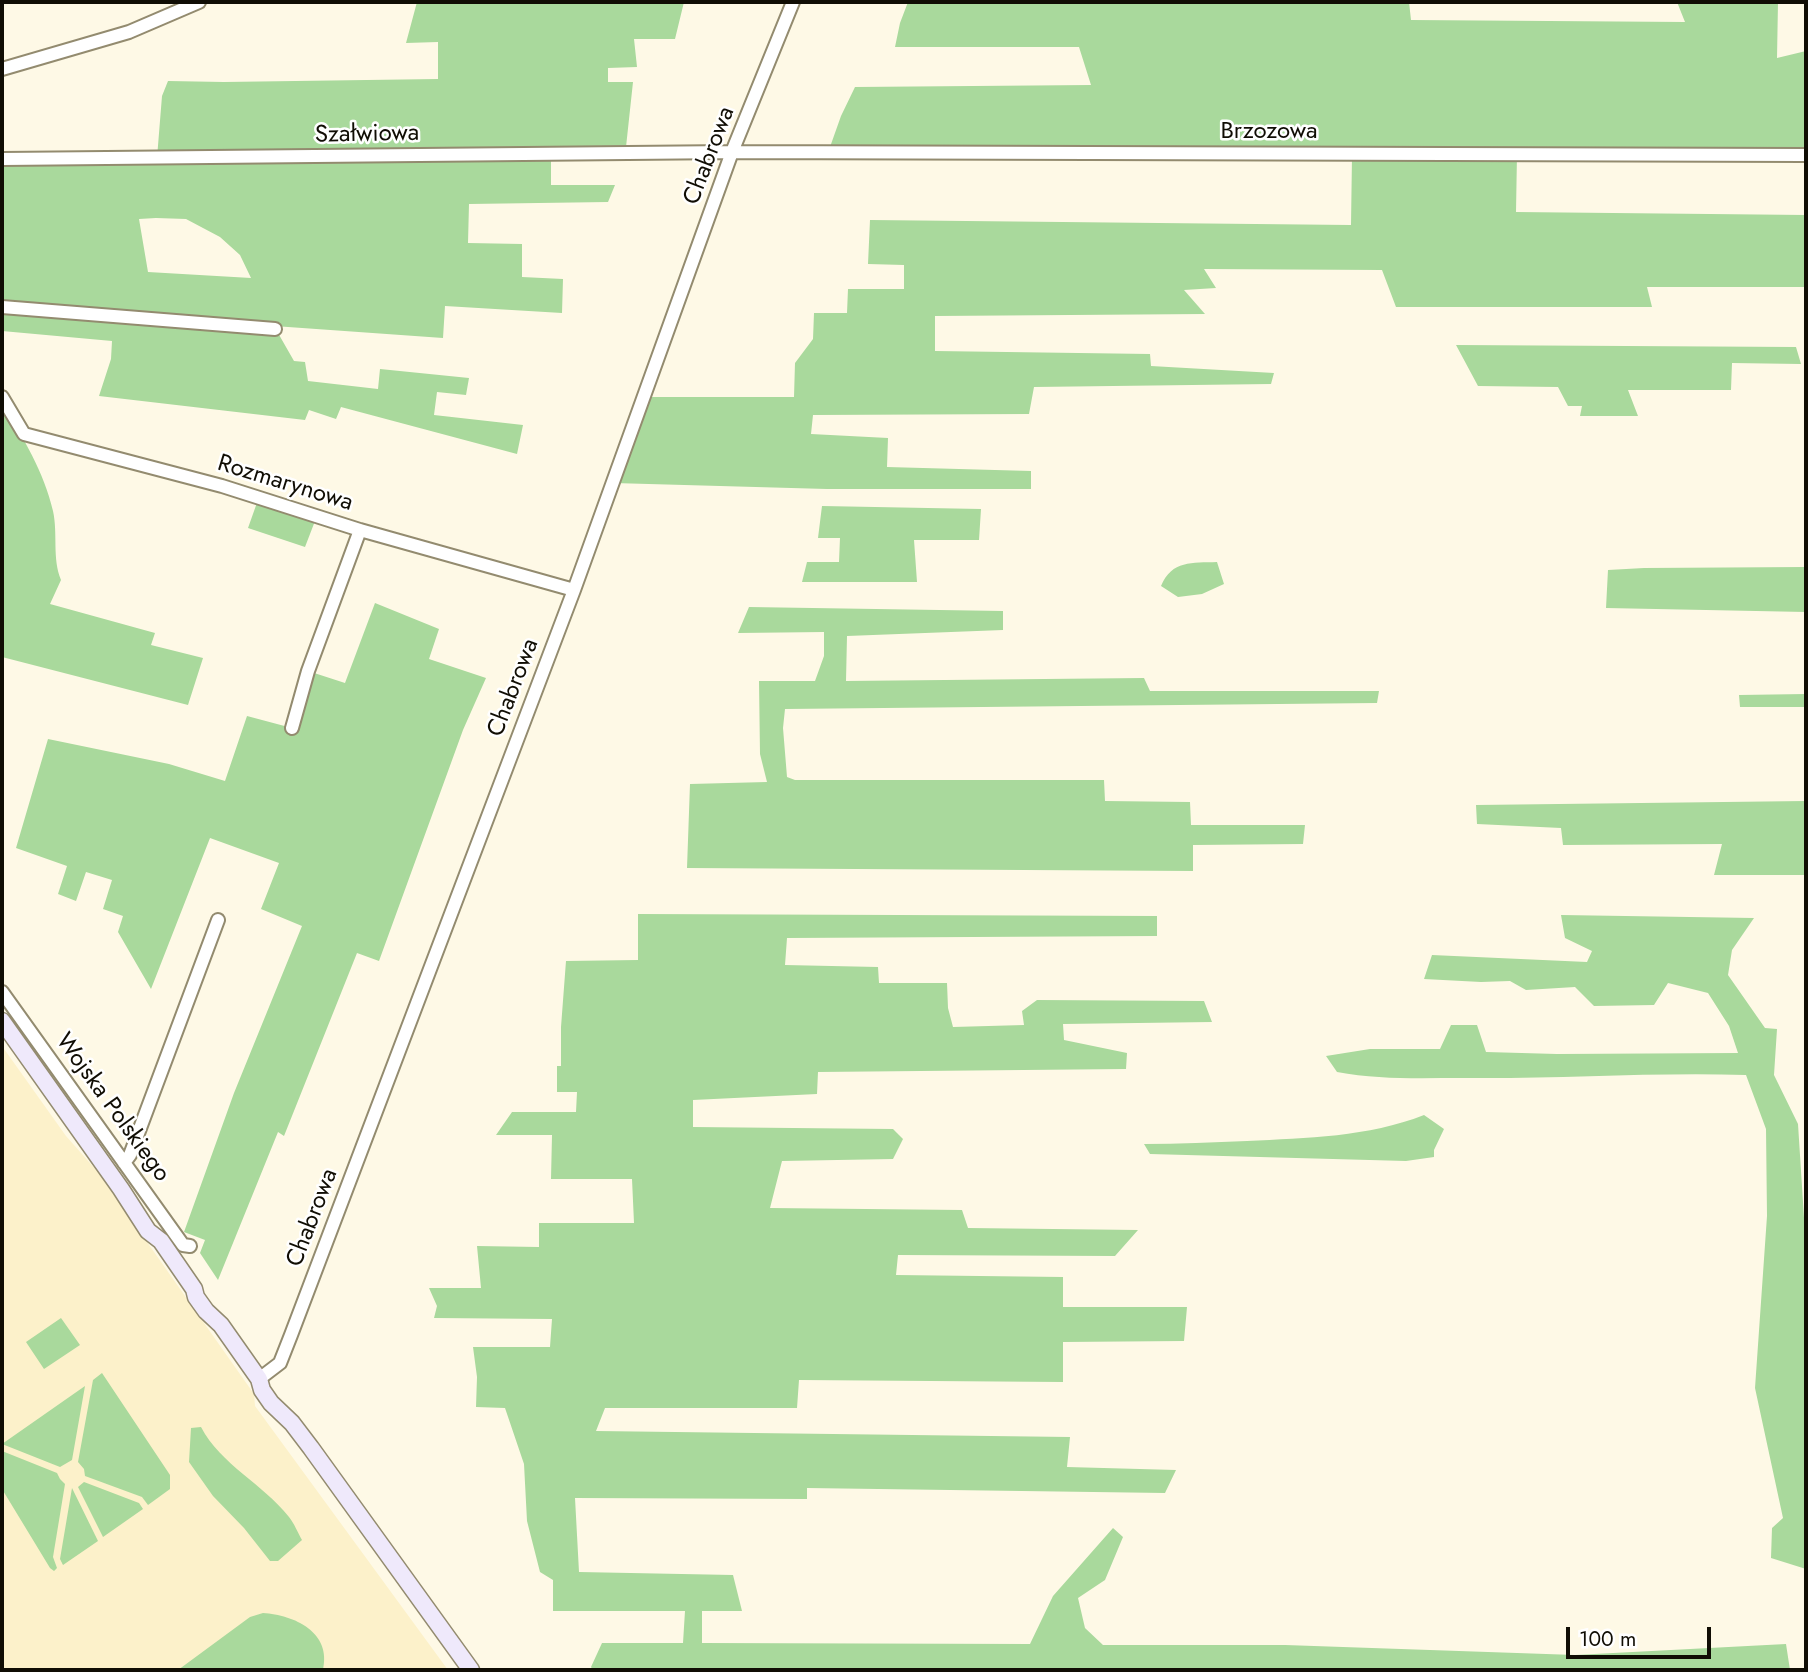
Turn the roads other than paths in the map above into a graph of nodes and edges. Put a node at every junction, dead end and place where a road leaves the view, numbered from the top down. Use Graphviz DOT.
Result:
graph roads {
  1 [pos="199,2"];
  2 [pos="793,2"];
  3 [pos="2,69"];
  4 [pos="732,152"];
  5 [pos="1806,155"];
  6 [pos="2,159"];
  7 [pos="2,307"];
  8 [pos="275,329"];
  9 [pos="2,397"];
  10 [pos="360,530"];
  11 [pos="574,590"];
  12 [pos="292,728"];
  13 [pos="219,920"];
  14 [pos="2,992"];
  15 [pos="2,1021"];
  16 [pos="124,1163"];
  17 [pos="190,1246"];
  18 [pos="259,1379"];
  19 [pos="471,1670"];
  1 -- 3 [label="street"];
  2 -- 4 [label="street, Chabrowa"];
  4 -- 5 [label="street, Brzozowa"];
  4 -- 6 [label="street, Szałwiowa"];
  4 -- 11 [label="street, Chabrowa"];
  7 -- 8 [label="street"];
  9 -- 10 [label="street, Rozmarynowa"];
  10 -- 11 [label="street, Rozmarynowa"];
  10 -- 12 [label="street"];
  11 -- 18 [label="street, Chabrowa"];
  13 -- 16 [label="street"];
  14 -- 16 [label="street, Wojska Polskiego"];
  15 -- 18 [label="main road, Wojska Polskiego"];
  16 -- 17 [label="street, Wojska Polskiego"];
  18 -- 19 [label="main road, Wojska Polskiego"];
}
